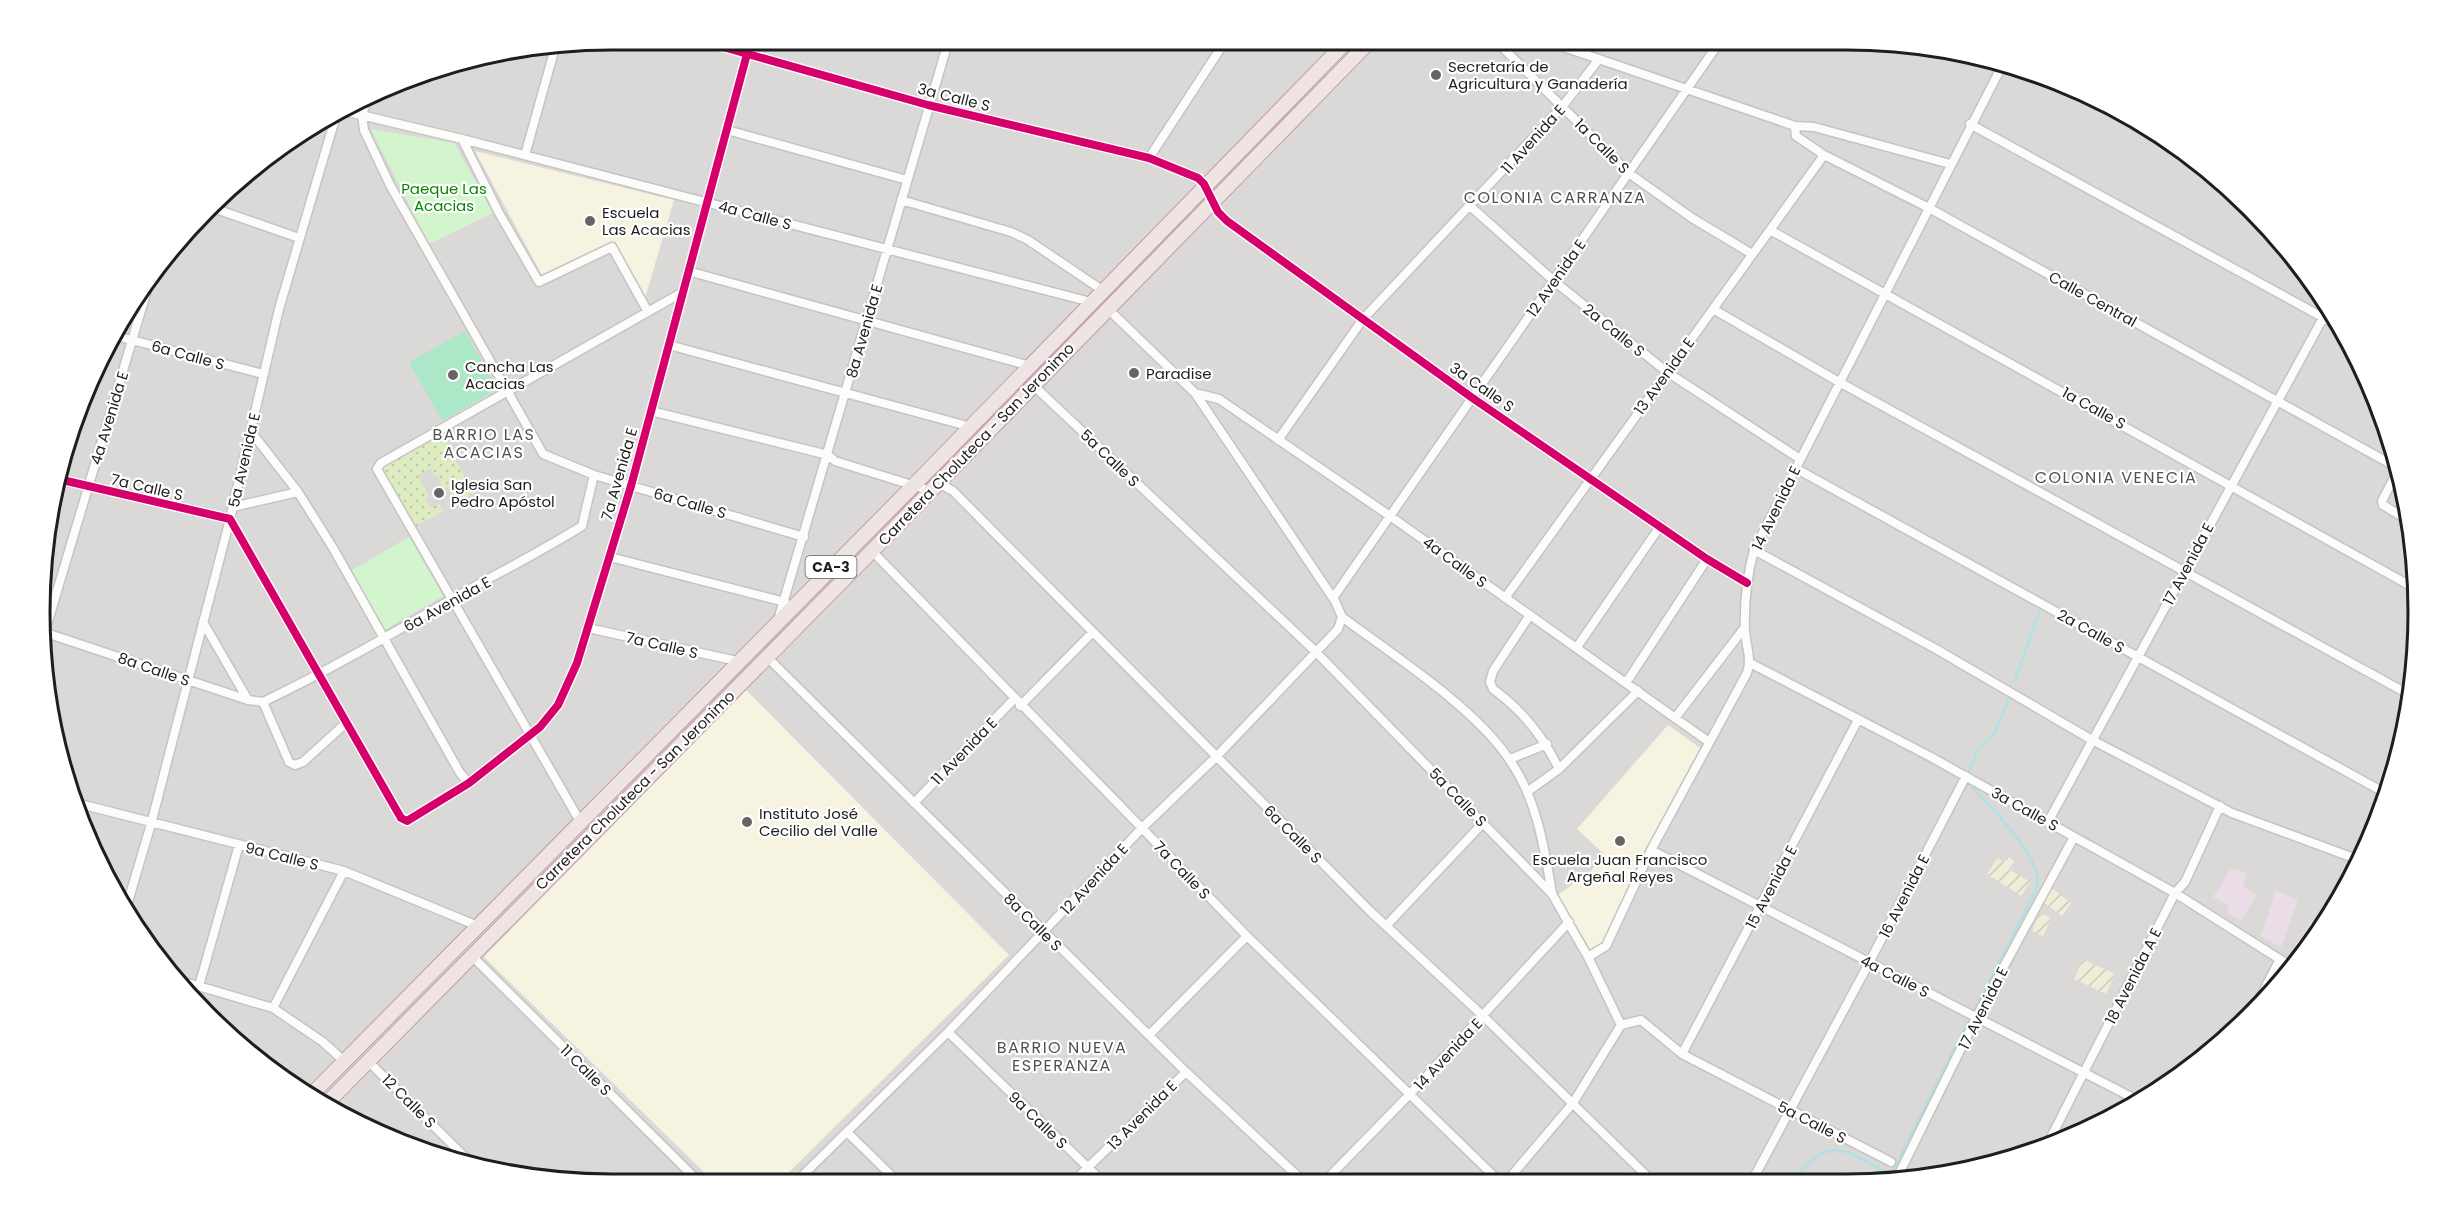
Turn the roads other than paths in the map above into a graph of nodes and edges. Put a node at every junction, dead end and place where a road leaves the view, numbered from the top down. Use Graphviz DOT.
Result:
graph roads {
  1 [pos="733,50"];
  2 [pos="946,50"];
  3 [pos="1219,50"];
  4 [pos="1338,50"];
  5 [pos="1361,50"];
  6 [pos="1505,50"];
  7 [pos="1571,50"];
  8 [pos="1714,50"];
  9 [pos="554,53"];
  10 [pos="747,54"];
  11 [pos="1599,60"];
  12 [pos="1999,71"];
  13 [pos="1686,88"];
  14 [pos="928,105"];
  15 [pos="365,107"];
  16 [pos="1562,107"];
  17 [pos="353,113"];
  18 [pos="362,115"];
  19 [pos="334,124"];
  20 [pos="1970,124"];
  21 [pos="1795,126"];
  22 [pos="727,130"];
  23 [pos="462,139"];
  24 [pos="525,155"];
  25 [pos="1824,155"];
  26 [pos="1149,158"];
  27 [pos="1950,164"];
  28 [pos="1630,174"];
  29 [pos="907,180"];
  30 [pos="1204,184"];
  31 [pos="901,200"];
  32 [pos="1212,200"];
  33 [pos="707,202"];
  34 [pos="1470,206"];
  35 [pos="1929,208"];
  36 [pos="218,210"];
  37 [pos="1770,230"];
  38 [pos="299,238"];
  39 [pos="888,251"];
  40 [pos="1752,254"];
  41 [pos="688,271"];
  42 [pos="1554,281"];
  43 [pos="1102,290"];
  44 [pos="683,292"];
  45 [pos="1885,293"];
  46 [pos="145,298"];
  47 [pos="1091,302"];
  48 [pos="1107,308"];
  49 [pos="1713,309"];
  50 [pos="648,312"];
  51 [pos="2323,317"];
  52 [pos="1364,319"];
  53 [pos="867,321"];
  54 [pos="122,337"];
  55 [pos="132,340"];
  56 [pos="669,345"];
  57 [pos="1030,366"];
  58 [pos="1667,372"];
  59 [pos="263,374"];
  60 [pos="1839,382"];
  61 [pos="1033,384"];
  62 [pos="508,393"];
  63 [pos="846,393"];
  64 [pos="1195,393"];
  65 [pos="1471,397"];
  66 [pos="2276,400"];
  67 [pos="651,411"];
  68 [pos="971,427"];
  69 [pos="252,433"];
  70 [pos="1278,440"];
  71 [pos="828,455"];
  72 [pos="1800,459"];
  73 [pos="2388,464"];
  74 [pos="1795,468"];
  75 [pos="594,475"];
  76 [pos="1591,478"];
  77 [pos="2392,480"];
  78 [pos="65,481"];
  79 [pos="915,484"];
  80 [pos="2231,484"];
  81 [pos="631,486"];
  82 [pos="88,487"];
  83 [pos="935,487"];
  84 [pos="298,492"];
  85 [pos="233,507"];
  86 [pos="2400,515"];
  87 [pos="1390,516"];
  88 [pos="230,519"];
  89 [pos="1661,525"];
  90 [pos="804,537"];
  91 [pos="1754,550"];
  92 [pos="872,551"];
  93 [pos="609,557"];
  94 [pos="1707,559"];
  95 [pos="2185,572"];
  96 [pos="1747,583"];
  97 [pos="2407,584"];
  98 [pos="1333,598"];
  99 [pos="1505,598"];
  100 [pos="450,600"];
  101 [pos="785,602"];
  102 [pos="50,614"];
  103 [pos="1530,615"];
  104 [pos="1342,617"];
  105 [pos="203,622"];
  106 [pos="777,622"];
  107 [pos="1745,627"];
  108 [pos="588,628"];
  109 [pos="1092,633"];
  110 [pos="51,635"];
  111 [pos="384,638"];
  112 [pos="1577,647"];
  113 [pos="1316,652"];
  114 [pos="767,657"];
  115 [pos="2138,657"];
  116 [pos="737,661"];
  117 [pos="1750,663"];
  118 [pos="319,676"];
  119 [pos="187,681"];
  120 [pos="1626,683"];
  121 [pos="2403,690"];
  122 [pos="1638,691"];
  123 [pos="248,700"];
  124 [pos="263,702"];
  125 [pos="1017,702"];
  126 [pos="1675,718"];
  127 [pos="1858,720"];
  128 [pos="346,723"];
  129 [pos="529,735"];
  130 [pos="2092,740"];
  131 [pos="1708,742"];
  132 [pos="1546,744"];
  133 [pos="1216,757"];
  134 [pos="1510,759"];
  135 [pos="1559,769"];
  136 [pos="1966,776"];
  137 [pos="469,783"];
  138 [pos="2380,790"];
  139 [pos="1527,792"];
  140 [pos="914,803"];
  141 [pos="84,805"];
  142 [pos="2220,806"];
  143 [pos="2048,822"];
  144 [pos="580,823"];
  145 [pos="1483,823"];
  146 [pos="151,824"];
  147 [pos="1142,828"];
  148 [pos="2074,837"];
  149 [pos="239,845"];
  150 [pos="1651,850"];
  151 [pos="2352,857"];
  152 [pos="344,871"];
  153 [pos="2175,893"];
  154 [pos="1552,894"];
  155 [pos="129,899"];
  156 [pos="1760,908"];
  157 [pos="1569,922"];
  158 [pos="478,926"];
  159 [pos="1386,927"];
  160 [pos="1043,933"];
  161 [pos="1247,936"];
  162 [pos="472,956"];
  163 [pos="1588,957"];
  164 [pos="2280,959"];
  165 [pos="1869,963"];
  166 [pos="2285,963"];
  167 [pos="189,983"];
  168 [pos="199,986"];
  169 [pos="2266,987"];
  170 [pos="273,1008"];
  171 [pos="1484,1016"];
  172 [pos="1977,1018"];
  173 [pos="1621,1025"];
  174 [pos="948,1032"];
  175 [pos="1149,1035"];
  176 [pos="1682,1054"];
  177 [pos="368,1060"];
  178 [pos="344,1061"];
  179 [pos="1186,1072"];
  180 [pos="2084,1073"];
  181 [pos="316,1090"];
  182 [pos="1410,1094"];
  183 [pos="2131,1097"];
  184 [pos="331,1099"];
  185 [pos="1573,1103"];
  186 [pos="1789,1111"];
  187 [pos="848,1133"];
  188 [pos="2052,1135"];
  189 [pos="463,1154"];
  190 [pos="1891,1162"];
  191 [pos="1088,1168"];
  192 [pos="1902,1172"];
  193 [pos="689,1174"];
  194 [pos="805,1174"];
  195 [pos="890,1174"];
  196 [pos="1082,1174"];
  197 [pos="1094,1174"];
  198 [pos="1295,1174"];
  199 [pos="1332,1174"];
  200 [pos="1492,1174"];
  201 [pos="1513,1174"];
  202 [pos="1645,1174"];
  203 [pos="1756,1174"];
  1 -- 10 [label="street, 3a Calle S"];
  2 -- 14 [label="street, 8a Avenida E"];
  3 -- 26 [label="street"];
  4 -- 30 [label="highway, Carretera Choluteca - San Jeronimo / CA-3"];
  5 -- 32 [label="highway, Carretera Choluteca - San Jeronimo / CA-3"];
  6 -- 16 [label="street, 1a Calle S"];
  7 -- 11 [label="street"];
  8 -- 13 [label="street, 12 Avenida E"];
  9 -- 24 [label="street"];
  10 -- 14 [label="street, 3a Calle S"];
  10 -- 22 [label="street, 7a Avenida E"];
  11 -- 13 [label="street"];
  11 -- 16 [label="street, 11 Avenida E"];
  12 -- 20 [label="street, 14 Avenida E"];
  13 -- 21 [label="street"];
  13 -- 28 [label="street, 12 Avenida E"];
  14 -- 26 [label="street, 3a Calle S"];
  14 -- 29 [label="street, 8a Avenida E"];
  15 -- 18 [label="street"];
  16 -- 28 [label="street, 1a Calle S"];
  16 -- 34 [label="street, 11 Avenida E"];
  17 -- 18 [label="street, 4a Calle S"];
  18 -- 23 [label="street, 4a Calle S"];
  18 -- 62 [label="street"];
  19 -- 38 [label="street, 5a Avenida E"];
  20 -- 27 [label="street, 14 Avenida E"];
  20 -- 51 [label="street"];
  21 -- 25 [label="street, Calle Central"];
  21 -- 27 [label="street"];
  22 -- 29 [label="street"];
  22 -- 33 [label="street, 7a Avenida E"];
  23 -- 24 [label="street, 4a Calle S"];
  23 -- 50 [label="street"];
  24 -- 33 [label="street, 4a Calle S"];
  25 -- 35 [label="street, Calle Central"];
  25 -- 37 [label="street, 13 Avenida E"];
  26 -- 30 [label="street, 3a Calle S"];
  27 -- 35 [label="street, 14 Avenida E"];
  28 -- 40 [label="street, 1a Calle S"];
  28 -- 42 [label="street, 12 Avenida E"];
  29 -- 31 [label="street, 8a Avenida E"];
  30 -- 32 [label="street, 3a Calle S"];
  30 -- 43 [label="highway, Carretera Choluteca - San Jeronimo / CA-3"];
  31 -- 39 [label="street, 8a Avenida E"];
  31 -- 43 [label="street"];
  32 -- 48 [label="highway, Carretera Choluteca - San Jeronimo / CA-3"];
  32 -- 52 [label="street, 3a Calle S"];
  33 -- 39 [label="street, 4a Calle S"];
  33 -- 41 [label="street, 7a Avenida E"];
  34 -- 42 [label="street, 2a Calle S"];
  34 -- 52 [label="street, 11 Avenida E"];
  35 -- 45 [label="street, 14 Avenida E"];
  35 -- 66 [label="street, Calle Central"];
  36 -- 38 [label="street"];
  37 -- 40 [label="street, 13 Avenida E"];
  37 -- 45 [label="street, 1a Calle S"];
  38 -- 59 [label="street, 5a Avenida E"];
  39 -- 47 [label="street, 4a Calle S"];
  39 -- 53 [label="street, 8a Avenida E"];
  40 -- 49 [label="street, 13 Avenida E"];
  41 -- 44 [label="street, 7a Avenida E"];
  41 -- 53 [label="street"];
  42 -- 58 [label="street, 2a Calle S"];
  42 -- 65 [label="street, 12 Avenida E"];
  43 -- 47 [label="highway, Carretera Choluteca - San Jeronimo / CA-3"];
  44 -- 50 [label="street"];
  44 -- 56 [label="street, 7a Avenida E"];
  45 -- 60 [label="street, 14 Avenida E"];
  45 -- 80 [label="street, 1a Calle S"];
  46 -- 55 [label="street, 4a Avenida E"];
  47 -- 57 [label="highway, Carretera Choluteca - San Jeronimo / CA-3"];
  48 -- 61 [label="highway, Carretera Choluteca - San Jeronimo / CA-3"];
  48 -- 64 [label="street, 4a Calle S"];
  49 -- 58 [label="street, 13 Avenida E"];
  49 -- 60 [label="street"];
  50 -- 62 [label="street"];
  51 -- 66 [label="street, 17 Avenida E"];
  52 -- 65 [label="street, 3a Calle S"];
  52 -- 70 [label="street, 11 Avenida E"];
  53 -- 57 [label="street"];
  53 -- 63 [label="street, 8a Avenida E"];
  54 -- 55 [label="street, 6a Calle S"];
  55 -- 59 [label="street, 6a Calle S"];
  55 -- 82 [label="street, 4a Avenida E"];
  56 -- 63 [label="street"];
  56 -- 67 [label="street, 7a Avenida E"];
  57 -- 68 [label="highway, Carretera Choluteca - San Jeronimo / CA-3"];
  58 -- 72 [label="street, 2a Calle S"];
  58 -- 76 [label="street, 13 Avenida E"];
  59 -- 69 [label="street, 5a Avenida E"];
  60 -- 72 [label="street, 14 Avenida E"];
  60 -- 95 [label="street"];
  61 -- 83 [label="highway, Carretera Choluteca - San Jeronimo / CA-3"];
  61 -- 113 [label="street, 5a Calle S"];
  62 -- 75 [label="street, 6a Calle S"];
  62 -- 100 [label="street"];
  63 -- 68 [label="street"];
  63 -- 71 [label="street, 8a Avenida E"];
  64 -- 70 [label="street, 4a Calle S"];
  64 -- 98 [label="street, 4a Calle S"];
  65 -- 76 [label="street, 3a Calle S"];
  65 -- 87 [label="street, 12 Avenida E"];
  66 -- 73 [label="street, Calle Central"];
  66 -- 80 [label="street, 17 Avenida E"];
  67 -- 71 [label="street, 6a Calle S"];
  67 -- 81 [label="street, 7a Avenida E"];
  68 -- 79 [label="highway, Carretera Choluteca - San Jeronimo / CA-3"];
  69 -- 84 [label="street"];
  69 -- 85 [label="street, 5a Avenida E"];
  70 -- 87 [label="street, 4a Calle S"];
  71 -- 79 [label="street, 6a Calle S"];
  71 -- 90 [label="street, 8a Avenida E"];
  72 -- 74 [label="street, 14 Avenida E"];
  74 -- 91 [label="street, 14 Avenida E"];
  74 -- 115 [label="street, 2a Calle S"];
  75 -- 81 [label="street, 6a Calle S"];
  75 -- 100 [label="street, 6a Avenida E"];
  76 -- 89 [label="street, 3a Calle S"];
  76 -- 99 [label="street, 13 Avenida E"];
  77 -- 86 [label="street"];
  78 -- 82 [label="street, 7a Calle S"];
  79 -- 83 [label="street, 6a Calle S"];
  79 -- 106 [label="highway, Carretera Choluteca - San Jeronimo / CA-3"];
  80 -- 95 [label="street, 17 Avenida E"];
  80 -- 97 [label="street, 1a Calle S"];
  81 -- 90 [label="street, 6a Calle S"];
  81 -- 93 [label="street, 7a Avenida E"];
  82 -- 88 [label="street, 7a Calle S"];
  82 -- 102 [label="street, 4a Avenida E"];
  83 -- 92 [label="highway, Carretera Choluteca - San Jeronimo / CA-3"];
  83 -- 109 [label="street, 6a Calle S"];
  84 -- 85 [label="street"];
  84 -- 111 [label="street"];
  85 -- 88 [label="street, 5a Avenida E"];
  87 -- 98 [label="street, 12 Avenida E"];
  87 -- 99 [label="street, 4a Calle S"];
  88 -- 105 [label="street, 5a Avenida E"];
  88 -- 118 [label="street"];
  89 -- 94 [label="street, 3a Calle S"];
  89 -- 112 [label="street"];
  90 -- 101 [label="street, 8a Avenida E"];
  91 -- 96 [label="street, 14 Avenida E"];
  91 -- 130 [label="street"];
  92 -- 114 [label="highway, Carretera Choluteca - San Jeronimo / CA-3"];
  92 -- 125 [label="street, 7a Calle S"];
  93 -- 101 [label="street"];
  93 -- 108 [label="street, 7a Avenida E"];
  94 -- 96 [label="street, 3a Calle S"];
  94 -- 120 [label="street"];
  95 -- 115 [label="street, 17 Avenida E"];
  95 -- 121 [label="street"];
  96 -- 107 [label="street, 14 Avenida E"];
  98 -- 104 [label="street, 4a Calle S"];
  99 -- 103 [label="street, 4a Calle S"];
  100 -- 111 [label="street, 6a Avenida E"];
  100 -- 129 [label="street"];
  101 -- 106 [label="street, 8a Avenida E"];
  103 -- 112 [label="street, 4a Calle S"];
  103 -- 132 [label="street"];
  104 -- 113 [label="street, 12 Avenida E"];
  104 -- 134 [label="street"];
  105 -- 119 [label="street, 5a Avenida E"];
  105 -- 123 [label="street"];
  106 -- 116 [label="highway, Carretera Choluteca - San Jeronimo / CA-3"];
  107 -- 117 [label="street, 14 Avenida E"];
  107 -- 126 [label="street"];
  108 -- 116 [label="street, 7a Calle S"];
  108 -- 129 [label="street, 7a Avenida E"];
  109 -- 125 [label="street, 11 Avenida E"];
  109 -- 133 [label="street, 6a Calle S"];
  110 -- 119 [label="street, 8a Calle S"];
  111 -- 118 [label="street, 6a Avenida E"];
  111 -- 137 [label="street"];
  112 -- 120 [label="street, 4a Calle S"];
  113 -- 133 [label="street, 12 Avenida E"];
  113 -- 145 [label="street, 5a Calle S"];
  114 -- 140 [label="street, 8a Calle S"];
  114 -- 162 [label="highway, Carretera Choluteca - San Jeronimo / CA-3"];
  115 -- 130 [label="street, 17 Avenida E"];
  115 -- 138 [label="street, 2a Calle S"];
  116 -- 144 [label="highway, Carretera Choluteca - San Jeronimo / CA-3"];
  117 -- 127 [label="street, 3a Calle S"];
  117 -- 131 [label="street"];
  118 -- 124 [label="street, 6a Avenida E"];
  118 -- 128 [label="street"];
  119 -- 123 [label="street, 8a Calle S"];
  119 -- 146 [label="street, 5a Avenida E"];
  120 -- 122 [label="street, 4a Calle S"];
  122 -- 126 [label="street, 4a Calle S"];
  122 -- 135 [label="street"];
  123 -- 124 [label="street, 8a Calle S"];
  124 -- 128 [label="street"];
  125 -- 140 [label="street, 11 Avenida E"];
  125 -- 147 [label="street, 7a Calle S"];
  126 -- 131 [label="street, 4a Calle S"];
  127 -- 136 [label="street, 3a Calle S"];
  127 -- 156 [label="street, 15 Avenida E"];
  128 -- 137 [label="street, 7a Avenida E"];
  129 -- 137 [label="street, 7a Avenida E"];
  129 -- 144 [label="street"];
  130 -- 142 [label="street"];
  130 -- 143 [label="street, 17 Avenida E"];
  131 -- 150 [label="street"];
  132 -- 134 [label="street"];
  132 -- 135 [label="street"];
  133 -- 147 [label="street, 12 Avenida E"];
  133 -- 159 [label="street, 6a Calle S"];
  134 -- 139 [label="street"];
  135 -- 139 [label="street"];
  136 -- 143 [label="street, 3a Calle S"];
  136 -- 165 [label="street, 16 Avenida E"];
  139 -- 154 [label="street"];
  140 -- 160 [label="street, 8a Calle S"];
  141 -- 146 [label="street, 9a Calle S"];
  142 -- 151 [label="street"];
  142 -- 153 [label="street, 18 Avenida A E"];
  143 -- 148 [label="street, 3a Calle S"];
  144 -- 158 [label="highway, Carretera Choluteca - San Jeronimo / CA-3"];
  145 -- 154 [label="street, 5a Calle S"];
  145 -- 159 [label="street"];
  146 -- 149 [label="street, 9a Calle S"];
  146 -- 155 [label="street, 5a Avenida E"];
  147 -- 160 [label="street, 12 Avenida E"];
  147 -- 161 [label="street, 7a Calle S"];
  148 -- 153 [label="street, 3a Calle S"];
  148 -- 172 [label="street, 17 Avenida E"];
  149 -- 152 [label="street, 9a Calle S"];
  149 -- 168 [label="street"];
  150 -- 156 [label="street, 4a Calle S"];
  150 -- 163 [label="street"];
  152 -- 158 [label="street, 9a Calle S"];
  152 -- 170 [label="street"];
  153 -- 164 [label="street, 3a Calle S"];
  153 -- 180 [label="street, 18 Avenida A E"];
  154 -- 157 [label="street, 5a Calle S"];
  156 -- 165 [label="street, 4a Calle S"];
  156 -- 176 [label="street, 15 Avenida E"];
  157 -- 163 [label="street, 5a Calle S"];
  157 -- 171 [label="street, 14 Avenida E"];
  158 -- 178 [label="highway, Carretera Choluteca - San Jeronimo / CA-3"];
  159 -- 171 [label="street, 6a Calle S"];
  160 -- 174 [label="street, 12 Avenida E"];
  160 -- 175 [label="street, 8a Calle S"];
  161 -- 175 [label="street"];
  161 -- 182 [label="street, 7a Calle S"];
  162 -- 177 [label="highway, Carretera Choluteca - San Jeronimo / CA-3"];
  162 -- 193 [label="street, 11 Calle S"];
  163 -- 173 [label="street, 5a Calle S"];
  164 -- 166 [label="street, 3a Calle S"];
  164 -- 169 [label="street"];
  165 -- 172 [label="street, 4a Calle S"];
  165 -- 186 [label="street, 16 Avenida E"];
  167 -- 168 [label="street"];
  168 -- 170 [label="street"];
  170 -- 178 [label="street"];
  171 -- 182 [label="street, 14 Avenida E"];
  171 -- 185 [label="street, 6a Calle S"];
  172 -- 180 [label="street, 4a Calle S"];
  172 -- 192 [label="street, 17 Avenida E"];
  173 -- 176 [label="street, 5a Calle S"];
  173 -- 185 [label="street"];
  174 -- 187 [label="street, 12 Avenida E"];
  174 -- 191 [label="street, 9a Calle S"];
  175 -- 179 [label="street, 8a Calle S"];
  176 -- 186 [label="street, 5a Calle S"];
  177 -- 184 [label="highway, Carretera Choluteca - San Jeronimo / CA-3"];
  177 -- 189 [label="street, 12 Calle S"];
  178 -- 181 [label="highway, Carretera Choluteca - San Jeronimo / CA-3"];
  179 -- 191 [label="street, 13 Avenida E"];
  179 -- 198 [label="street, 8a Calle S"];
  180 -- 183 [label="street, 4a Calle S"];
  180 -- 188 [label="street, 18 Avenida A E"];
  182 -- 199 [label="street, 14 Avenida E"];
  182 -- 200 [label="street, 7a Calle S"];
  185 -- 201 [label="street"];
  185 -- 202 [label="street, 6a Calle S"];
  186 -- 190 [label="street, 5a Calle S"];
  186 -- 203 [label="street, 16 Avenida E"];
  187 -- 194 [label="street, 12 Avenida E"];
  187 -- 195 [label="street"];
  191 -- 196 [label="street, 13 Avenida E"];
  191 -- 197 [label="street, 9a Calle S"];
}
